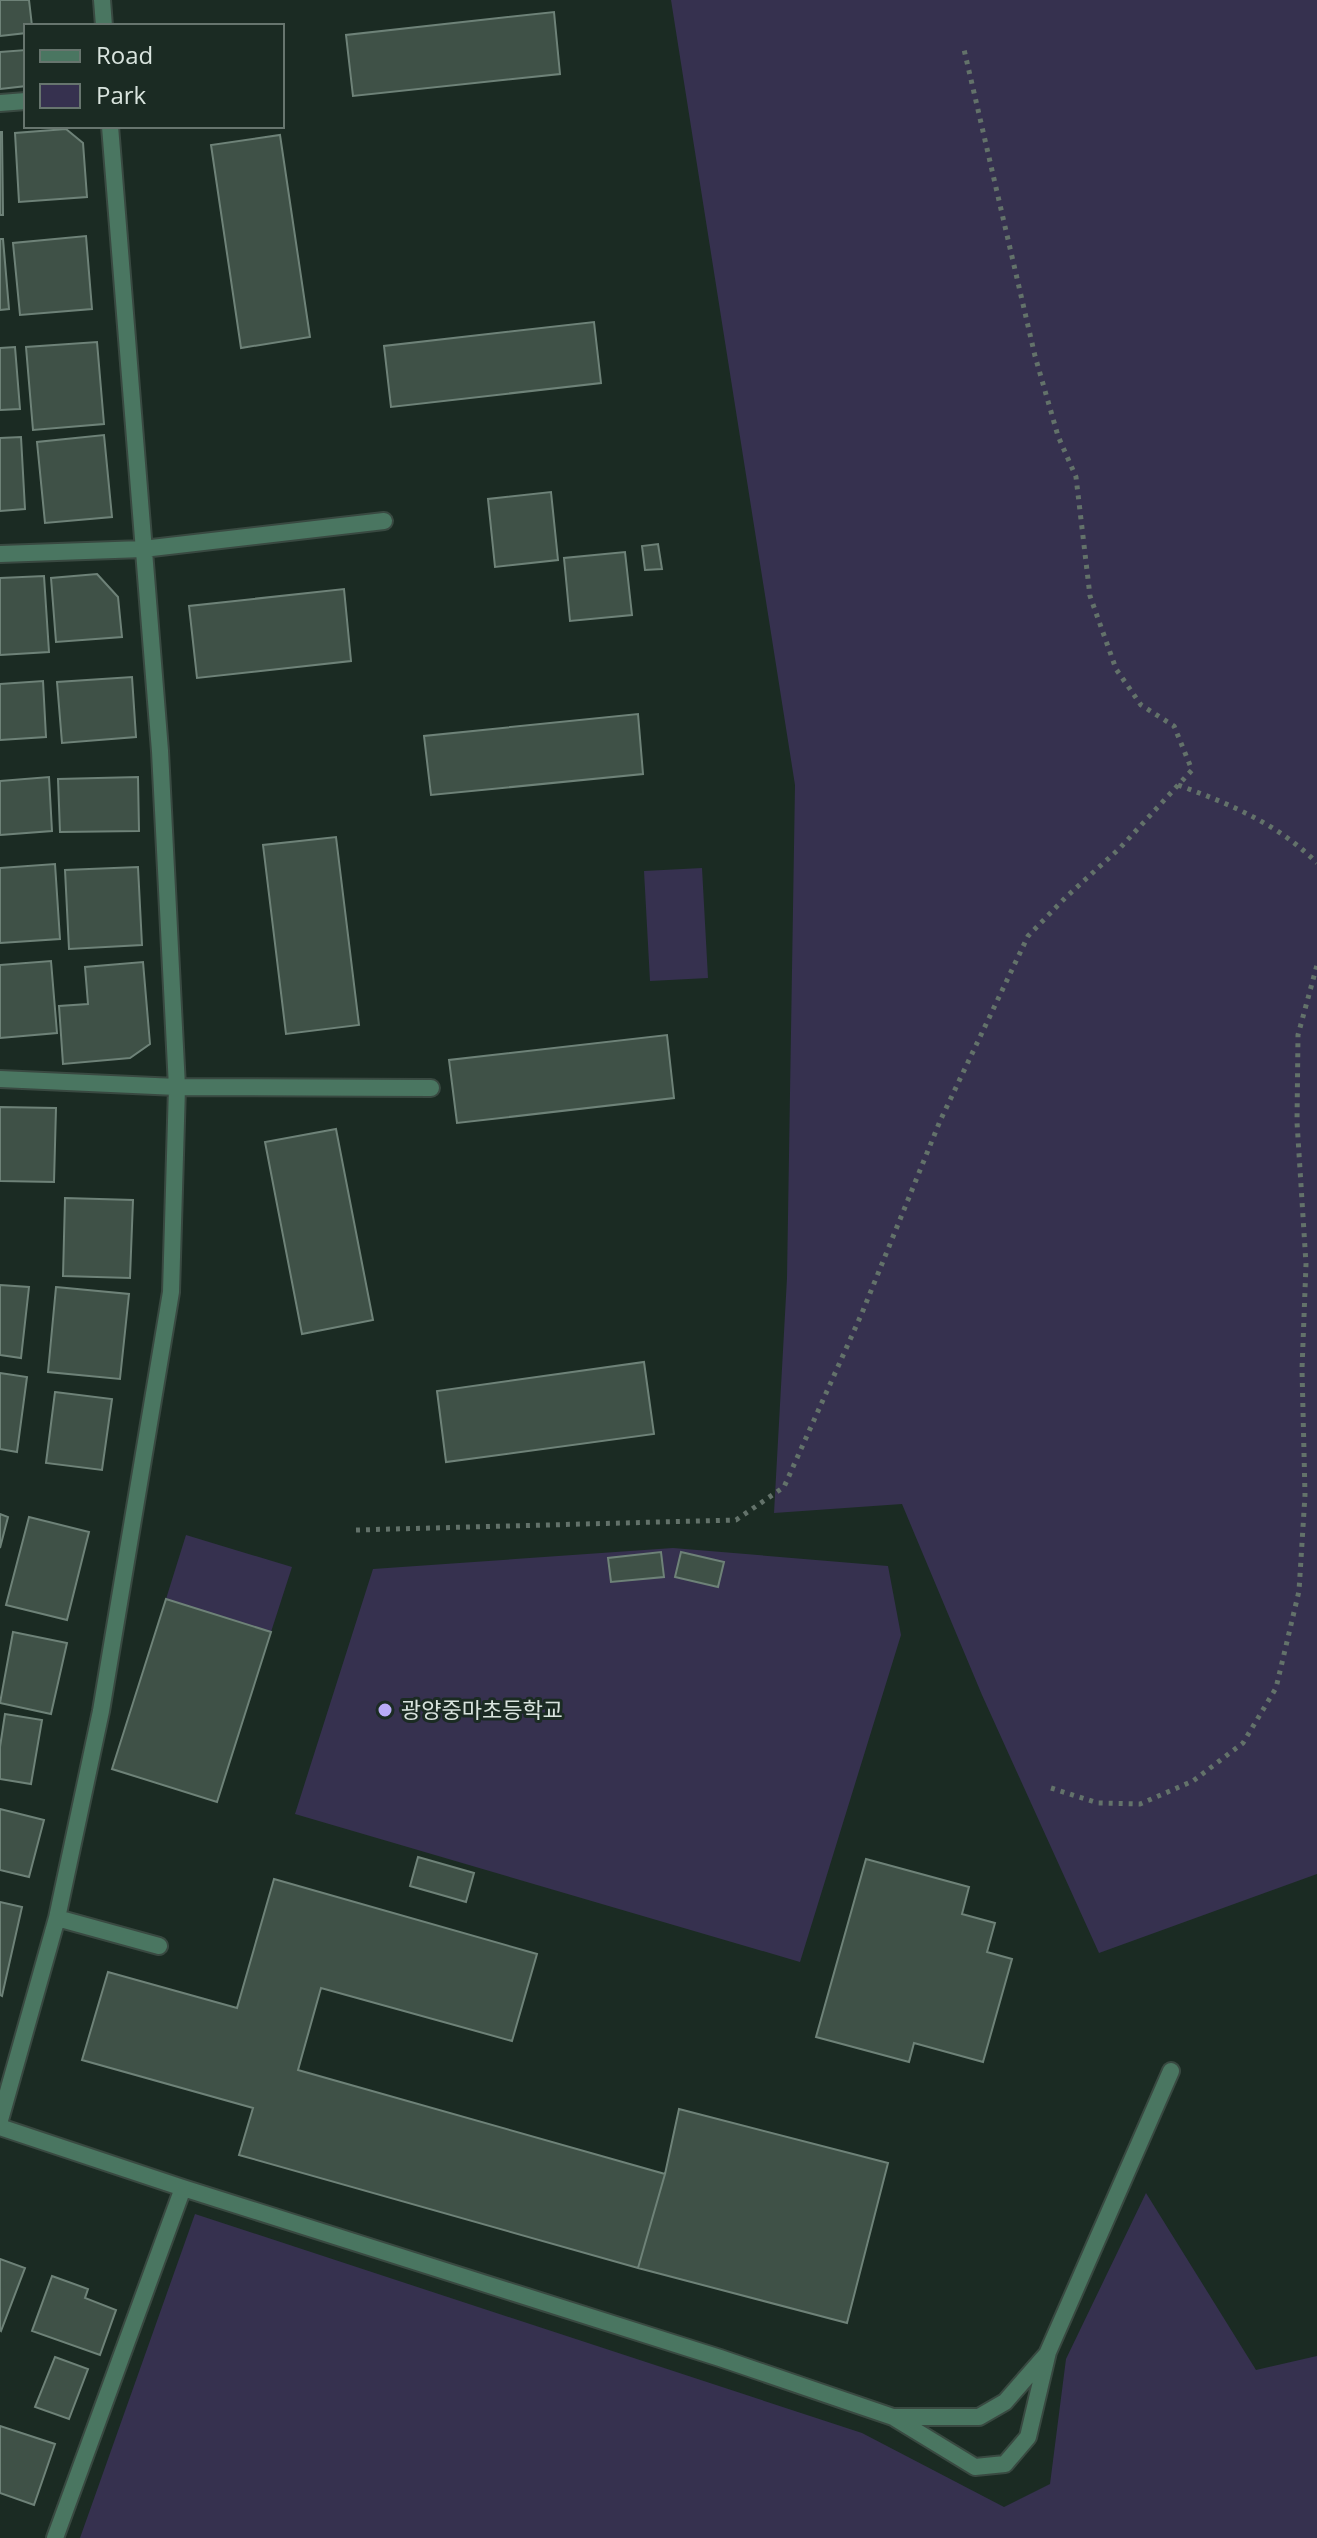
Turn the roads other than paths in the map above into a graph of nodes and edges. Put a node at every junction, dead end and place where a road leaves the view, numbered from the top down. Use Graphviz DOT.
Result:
graph roads {
  1 [pos="102,0"];
  2 [pos="104,24"];
  3 [pos="24,101"];
  4 [pos="0,103"];
  5 [pos="110,128"];
  6 [pos="384,521"];
  7 [pos="143,549"];
  8 [pos="0,554"];
  9 [pos="0,1079"];
  10 [pos="177,1087"];
  11 [pos="431,1088"];
  12 [pos="57,1918"];
  13 [pos="159,1946"];
  14 [pos="1171,2071"];
  15 [pos="0,2120"];
  16 [pos="0,2127"];
  17 [pos="183,2188"];
  18 [pos="1048,2352"];
  19 [pos="893,2417"];
  20 [pos="55,2538"];
  1 -- 2 [label="street"];
  3 -- 4 [label="street"];
  5 -- 7 [label="street"];
  6 -- 7 [label="street"];
  7 -- 8 [label="street"];
  7 -- 10 [label="street"];
  9 -- 10 [label="street"];
  10 -- 11 [label="street"];
  10 -- 12 [label="street"];
  12 -- 13 [label="street"];
  12 -- 15 [label="street"];
  14 -- 18 [label="street"];
  16 -- 17 [label="street"];
  17 -- 19 [label="street"];
  17 -- 20 [label="street"];
  18 -- 19 [label="street"];
  18 -- 19 [label="street"];
}
